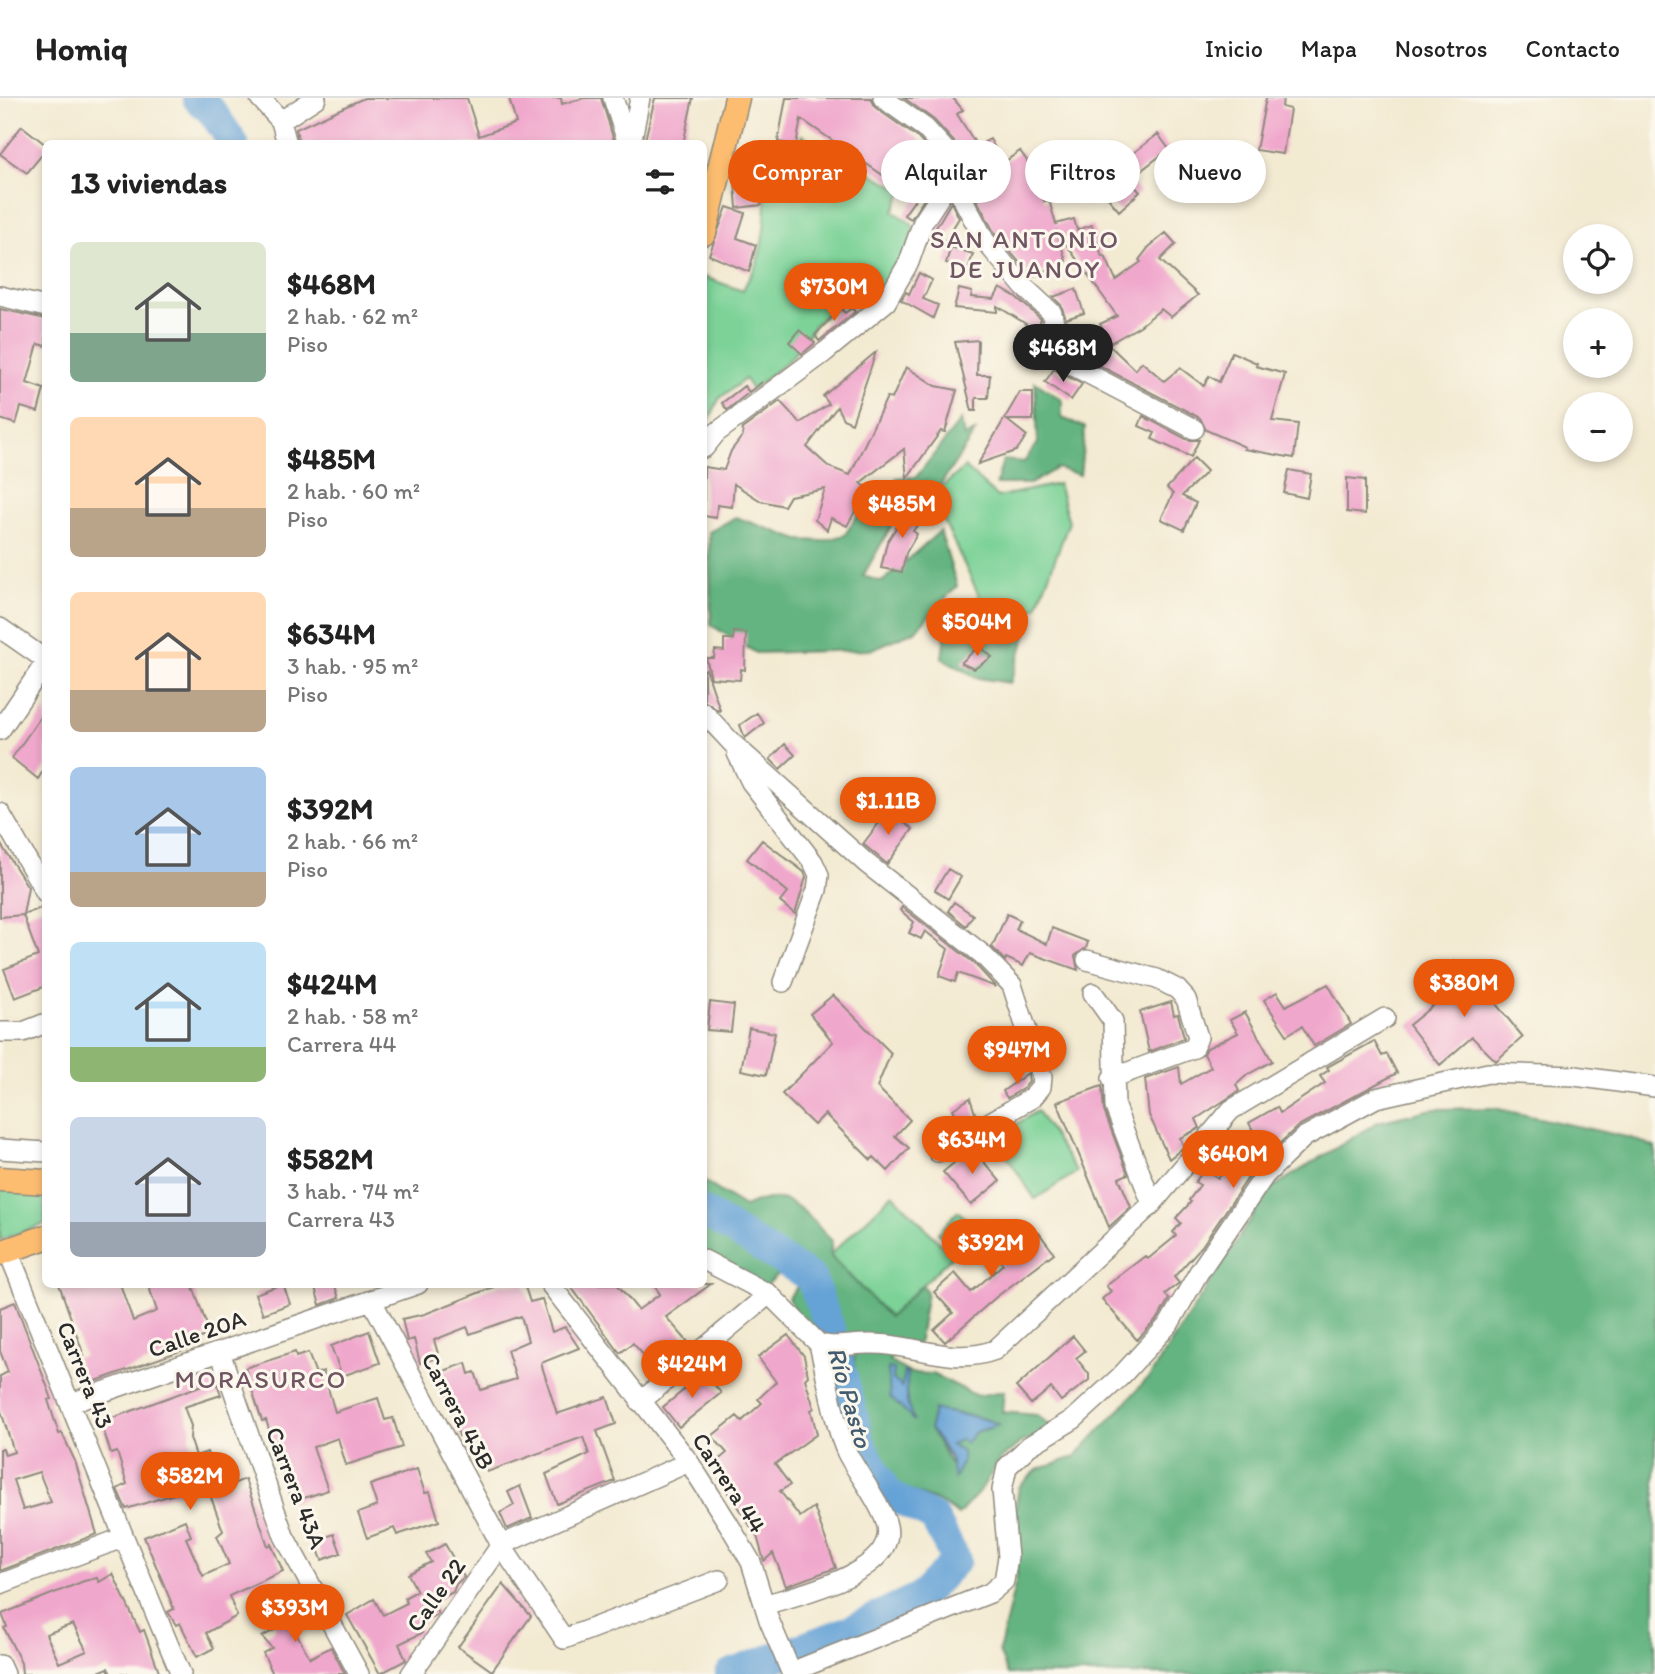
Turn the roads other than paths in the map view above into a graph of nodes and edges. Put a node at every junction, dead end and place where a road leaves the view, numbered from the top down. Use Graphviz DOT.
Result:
graph roads {
  1 [pos="260,98"];
  2 [pos="316,98"];
  3 [pos="613,98"];
  4 [pos="640,98"];
  5 [pos="883,98"];
  6 [pos="733,102"];
  7 [pos="281,121"];
  8 [pos="286,140"];
  9 [pos="629,140"];
  10 [pos="631,140"];
  11 [pos="936,140"];
  12 [pos="936,203"];
  13 [pos="965,203"];
  14 [pos="707,219"];
  15 [pos="0,296"];
  16 [pos="42,306"];
  17 [pos="1194,429"];
  18 [pos="707,444"];
  19 [pos="0,628"];
  20 [pos="42,658"];
  21 [pos="42,667"];
  22 [pos="707,716"];
  23 [pos="0,730"];
  24 [pos="732,743"];
  25 [pos="0,813"];
  26 [pos="42,886"];
  27 [pos="1087,960"];
  28 [pos="783,982"];
  29 [pos="1093,993"];
  30 [pos="1385,1018"];
  31 [pos="42,1025"];
  32 [pos="0,1032"];
  33 [pos="1112,1078"];
  34 [pos="1655,1087"];
  35 [pos="0,1149"];
  36 [pos="42,1152"];
  37 [pos="938,1152"];
  38 [pos="0,1179"];
  39 [pos="42,1182"];
  40 [pos="1152,1204"];
  41 [pos="42,1238"];
  42 [pos="4,1252"];
  43 [pos="707,1262"];
  44 [pos="407,1288"];
  45 [pos="553,1288"];
  46 [pos="769,1294"];
  47 [pos="372,1301"];
  48 [pos="824,1345"];
  49 [pos="219,1352"];
  50 [pos="640,1402"];
  51 [pos="71,1403"];
  52 [pos="689,1462"];
  53 [pos="122,1538"];
  54 [pos="501,1545"];
  55 [pos="719,1580"];
  56 [pos="0,1584"];
  57 [pos="768,1612"];
  58 [pos="0,1665"];
  59 [pos="4,1674"];
  60 [pos="181,1674"];
  61 [pos="359,1674"];
  62 [pos="411,1674"];
  1 -- 7 [label="street"];
  2 -- 7 [label="street"];
  3 -- 9 [label="street"];
  4 -- 10 [label="street"];
  5 -- 11 [label="street"];
  6 -- 14 [label="main road"];
  7 -- 8 [label="street"];
  12 -- 18 [label="street"];
  13 -- 17 [label="street"];
  15 -- 16 [label="street"];
  19 -- 20 [label="street"];
  21 -- 23 [label="street"];
  22 -- 24 [label="street"];
  24 -- 28 [label="street"];
  24 -- 37 [label="street"];
  25 -- 26 [label="street"];
  27 -- 33 [label="street"];
  29 -- 33 [label="street"];
  30 -- 40 [label="street"];
  31 -- 32 [label="street"];
  33 -- 40 [label="street"];
  34 -- 57 [label="street, Carrera 44"];
  35 -- 36 [label="street"];
  38 -- 39 [label="main road"];
  40 -- 48 [label="street"];
  41 -- 42 [label="main road"];
  42 -- 51 [label="street, Carrera 43"];
  43 -- 46 [label="street"];
  44 -- 47 [label="street, Calle 20A"];
  45 -- 50 [label="street, Carrera 44"];
  46 -- 48 [label="street"];
  46 -- 50 [label="street"];
  47 -- 49 [label="street, Calle 20A"];
  47 -- 54 [label="street, Carrera 43B"];
  48 -- 57 [label="street"];
  49 -- 51 [label="street, Calle 20A"];
  49 -- 61 [label="street, Carrera 43A"];
  50 -- 52 [label="street, Carrera 44"];
  51 -- 53 [label="street, Carrera 43"];
  52 -- 54 [label="street"];
  52 -- 57 [label="street, Carrera 44"];
  53 -- 56 [label="street"];
  53 -- 60 [label="street, Carrera 43"];
  54 -- 55 [label="street, Carrera 43B"];
  54 -- 62 [label="street, Calle 22"];
  58 -- 59 [label="street"];
}
